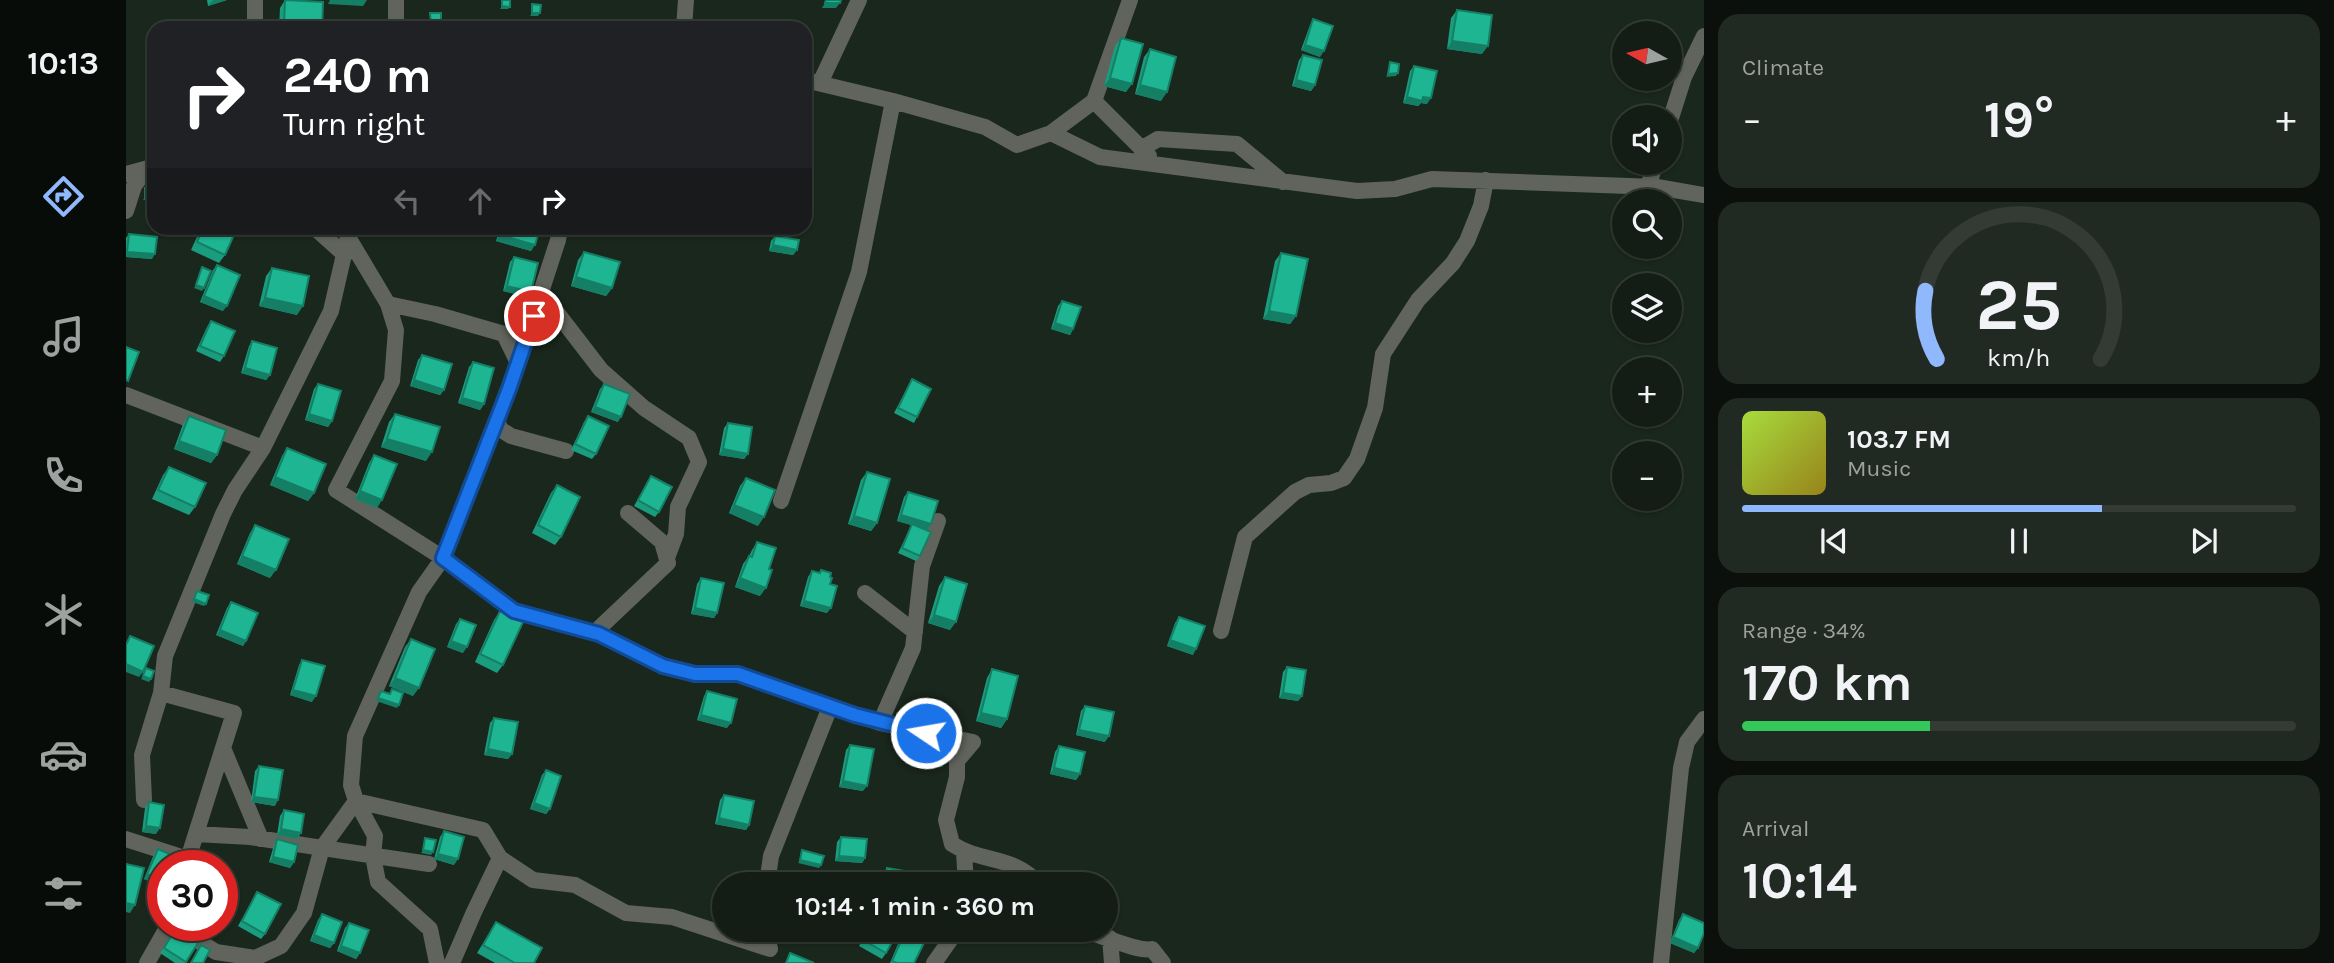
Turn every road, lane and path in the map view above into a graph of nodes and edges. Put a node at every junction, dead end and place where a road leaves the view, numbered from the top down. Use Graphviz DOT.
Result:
graph roads {
  1 [pos="255,0"];
  2 [pos="396,0"];
  3 [pos="686,0"];
  4 [pos="859,0"];
  5 [pos="1130,0"];
  6 [pos="255,21"];
  7 [pos="396,21"];
  8 [pos="684,21"];
  9 [pos="1704,36"];
  10 [pos="813,82"];
  11 [pos="893,101"];
  12 [pos="1094,101"];
  13 [pos="1675,105"];
  14 [pos="1051,133"];
  15 [pos="1141,149"];
  16 [pos="1157,165"];
  17 [pos="147,168"];
  18 [pos="147,171"];
  19 [pos="126,174"];
  20 [pos="1652,175"];
  21 [pos="1486,180"];
  22 [pos="1283,182"];
  23 [pos="1648,186"];
  24 [pos="1704,195"];
  25 [pos="126,211"];
  26 [pos="322,235"];
  27 [pos="348,235"];
  28 [pos="351,235"];
  29 [pos="559,235"];
  30 [pos="344,259"];
  31 [pos="369,271"];
  32 [pos="541,292"];
  33 [pos="388,304"];
  34 [pos="518,363"];
  35 [pos="126,395"];
  36 [pos="497,418"];
  37 [pos="263,448"];
  38 [pos="566,451"];
  39 [pos="781,501"];
  40 [pos="628,513"];
  41 [pos="938,521"];
  42 [pos="443,558"];
  43 [pos="667,558"];
  44 [pos="865,593"];
  45 [pos="1221,631"];
  46 [pos="915,632"];
  47 [pos="594,633"];
  48 [pos="161,693"];
  49 [pos="830,707"];
  50 [pos="1704,719"];
  51 [pos="880,723"];
  52 [pos="223,748"];
  53 [pos="144,800"];
  54 [pos="356,801"];
  55 [pos="196,834"];
  56 [pos="126,839"];
  57 [pos="261,839"];
  58 [pos="322,848"];
  59 [pos="155,850"];
  60 [pos="191,850"];
  61 [pos="964,852"];
  62 [pos="373,856"];
  63 [pos="500,858"];
  64 [pos="429,864"];
  65 [pos="768,872"];
  66 [pos="965,872"];
  67 [pos="1023,872"];
  68 [pos="712,929"];
  69 [pos="159,941"];
  70 [pos="198,941"];
  71 [pos="1118,941"];
  72 [pos="749,942"];
  73 [pos="769,942"];
  74 [pos="949,942"];
  75 [pos="1110,942"];
  76 [pos="147,963"];
  77 [pos="437,963"];
  78 [pos="452,963"];
  79 [pos="934,963"];
  80 [pos="1112,963"];
  81 [pos="1163,963"];
  82 [pos="1661,963"];
  1 -- 6 [label="street"];
  2 -- 7 [label="street"];
  3 -- 8 [label="street"];
  4 -- 10 [label="street"];
  5 -- 12 [label="street"];
  9 -- 13 [label="street"];
  10 -- 11 [label="street"];
  11 -- 14 [label="street"];
  11 -- 39 [label="street"];
  12 -- 14 [label="street"];
  12 -- 15 [label="street"];
  14 -- 16 [label="street"];
  15 -- 16 [label="street"];
  15 -- 22 [label="street"];
  16 -- 22 [label="street"];
  17 -- 19 [label="street"];
  18 -- 25 [label="street"];
  20 -- 23 [label="street"];
  21 -- 22 [label="street"];
  21 -- 23 [label="street"];
  21 -- 45 [label="street"];
  23 -- 24 [label="street"];
  26 -- 30 [label="street"];
  27 -- 30 [label="street"];
  28 -- 31 [label="street"];
  29 -- 32 [label="street"];
  30 -- 31 [label="street"];
  30 -- 37 [label="street"];
  31 -- 33 [label="street"];
  32 -- 34 [label="street"];
  32 -- 43 [label="street"];
  33 -- 34 [label="street"];
  33 -- 42 [label="street"];
  34 -- 36 [label="street"];
  35 -- 37 [label="street"];
  36 -- 38 [label="street"];
  36 -- 42 [label="street"];
  37 -- 48 [label="street"];
  40 -- 43 [label="street"];
  41 -- 46 [label="street"];
  42 -- 47 [label="street"];
  42 -- 54 [label="street"];
  43 -- 47 [label="street"];
  44 -- 46 [label="street"];
  46 -- 51 [label="street"];
  47 -- 49 [label="street"];
  48 -- 52 [label="street"];
  48 -- 53 [label="street"];
  49 -- 51 [label="street"];
  49 -- 65 [label="street"];
  50 -- 82 [label="street"];
  51 -- 61 [label="street"];
  52 -- 55 [label="street"];
  52 -- 57 [label="street"];
  54 -- 58 [label="street"];
  54 -- 62 [label="street"];
  54 -- 63 [label="street"];
  55 -- 57 [label="street"];
  55 -- 60 [label="street"];
  56 -- 59 [label="street"];
  57 -- 58 [label="street"];
  58 -- 62 [label="street"];
  58 -- 70 [label="street"];
  61 -- 66 [label="street"];
  61 -- 67 [label="street"];
  62 -- 64 [label="street"];
  62 -- 77 [label="street"];
  63 -- 68 [label="street"];
  63 -- 78 [label="street"];
  69 -- 76 [label="street"];
  71 -- 81 [label="street"];
  72 -- 73 [label="street"];
  74 -- 79 [label="street"];
  75 -- 80 [label="street"];
}
